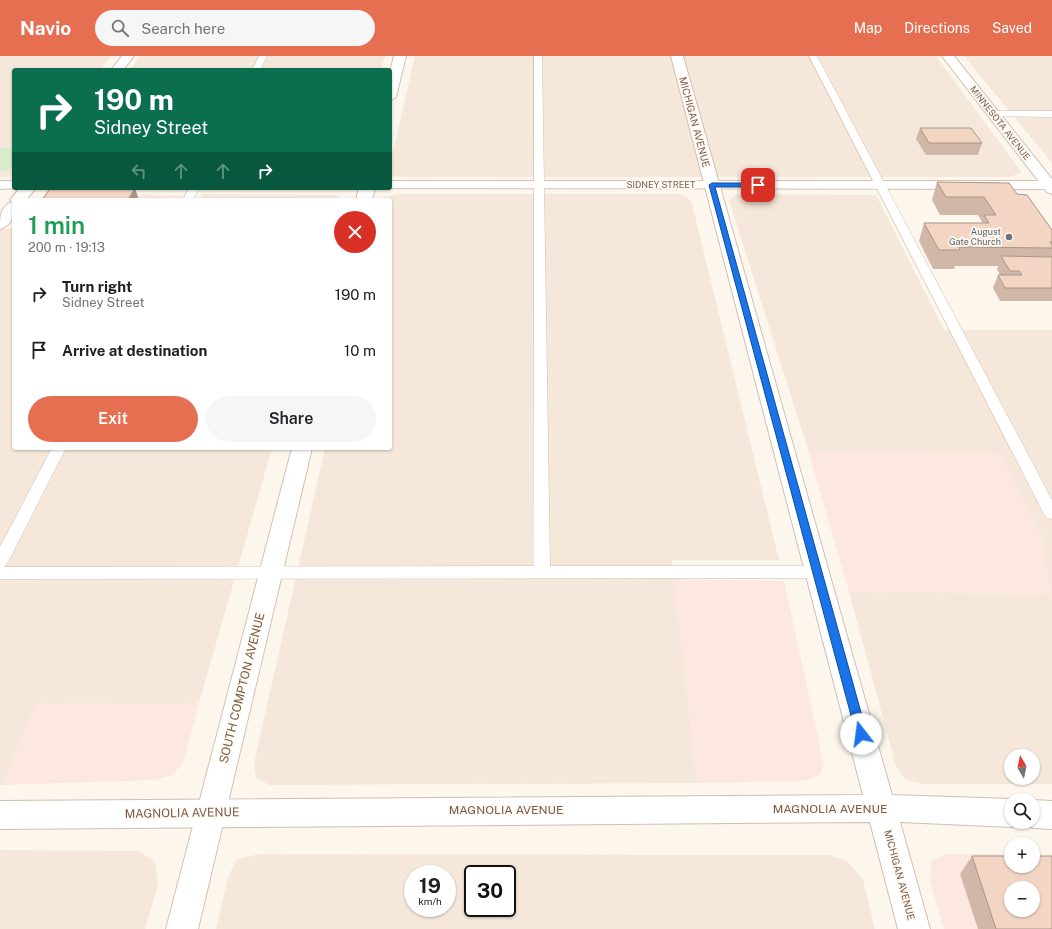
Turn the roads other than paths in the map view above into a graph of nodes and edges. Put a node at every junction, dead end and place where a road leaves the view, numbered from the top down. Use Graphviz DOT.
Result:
graph roads {
  1 [pos="128,56"];
  2 [pos="263,56"];
  3 [pos="400,56"];
  4 [pos="538,56"];
  5 [pos="676,56"];
  6 [pos="813,56"];
  7 [pos="948,56"];
  8 [pos="119,68"];
  9 [pos="257,68"];
  10 [pos="392,89"];
  11 [pos="993,114"];
  12 [pos="1052,114"];
  13 [pos="0,185"];
  14 [pos="12,185"];
  15 [pos="392,185"];
  16 [pos="538,185"];
  17 [pos="712,185"];
  18 [pos="880,185"];
  19 [pos="1051,187"];
  20 [pos="26,190"];
  21 [pos="20,198"];
  22 [pos="12,209"];
  23 [pos="0,224"];
  24 [pos="58,450"];
  25 [pos="302,450"];
  26 [pos="1052,514"];
  27 [pos="0,562"];
  28 [pos="817,572"];
  29 [pos="0,573"];
  30 [pos="271,573"];
  31 [pos="542,573"];
  32 [pos="882,808"];
  33 [pos="211,812"];
  34 [pos="1004,813"];
  35 [pos="1040,814"];
  36 [pos="0,815"];
  37 [pos="1052,815"];
  38 [pos="182,929"];
  39 [pos="914,929"];
  1 -- 8 [label="street"];
  2 -- 9 [label="lane"];
  3 -- 10 [label="street"];
  4 -- 16 [label="lane"];
  5 -- 17 [label="street, MICHIGAN AVENUE"];
  6 -- 18 [label="lane"];
  7 -- 11 [label="street, MINNESOTA AVENUE"];
  11 -- 12 [label="lane"];
  11 -- 19 [label="street, MINNESOTA AVENUE"];
  13 -- 14 [label="street"];
  15 -- 16 [label="street, SIDNEY STREET"];
  16 -- 17 [label="street, SIDNEY STREET"];
  16 -- 31 [label="lane"];
  17 -- 18 [label="street, SIDNEY STREET"];
  17 -- 28 [label="street, MICHIGAN AVENUE"];
  18 -- 19 [label="street, SIDNEY STREET"];
  18 -- 26 [label="lane"];
  20 -- 21 [label="street"];
  22 -- 23 [label="street"];
  24 -- 27 [label="lane"];
  25 -- 30 [label="street, SOUTH COMPTON AVENUE"];
  28 -- 31 [label="lane"];
  28 -- 32 [label="street, MICHIGAN AVENUE"];
  29 -- 30 [label="lane"];
  30 -- 31 [label="lane"];
  30 -- 33 [label="street, SOUTH COMPTON AVENUE"];
  32 -- 33 [label="street, MAGNOLIA AVENUE"];
  32 -- 34 [label="street, MAGNOLIA AVENUE"];
  32 -- 39 [label="street, MICHIGAN AVENUE"];
  33 -- 36 [label="street, MAGNOLIA AVENUE"];
  33 -- 38 [label="street, SOUTH COMPTON AVENUE"];
  35 -- 37 [label="street"];
}
